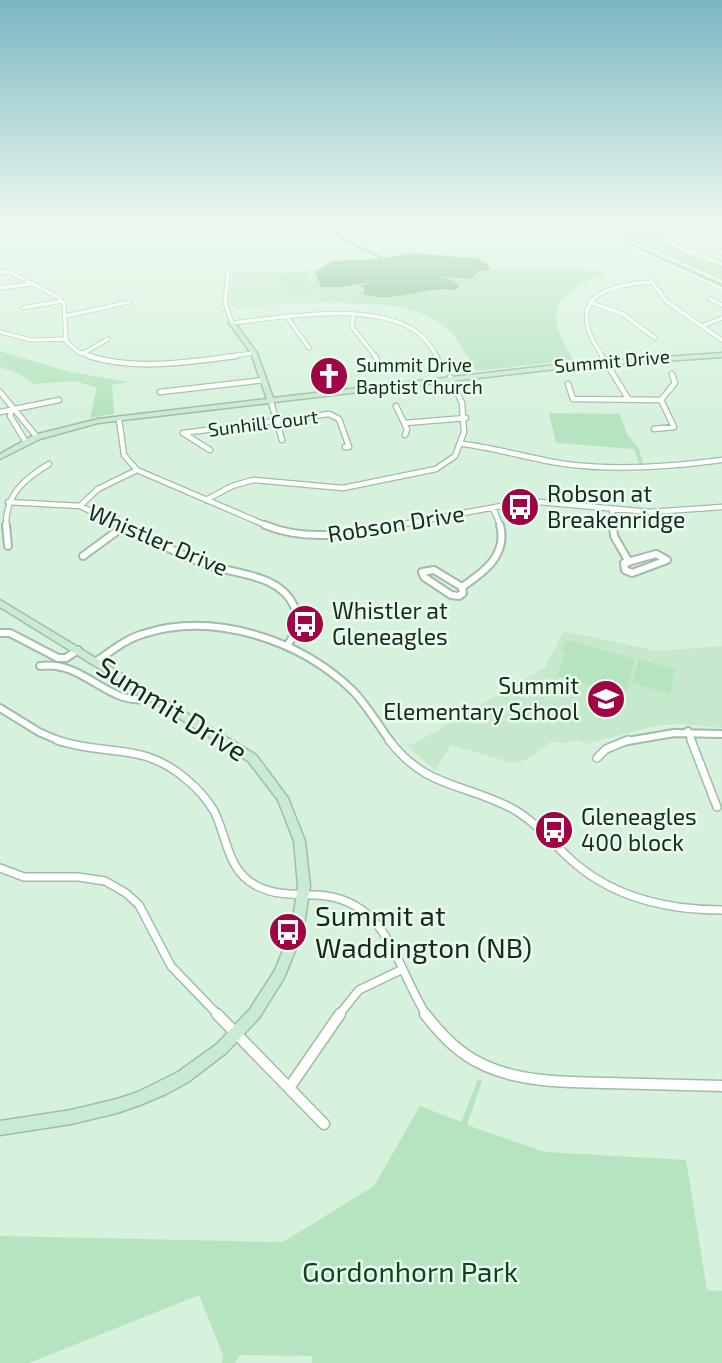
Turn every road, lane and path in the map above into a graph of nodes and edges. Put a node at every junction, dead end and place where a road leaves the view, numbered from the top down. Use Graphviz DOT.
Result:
graph roads {
  1 [pos="38,288"];
  2 [pos="227,288"];
  3 [pos="609,288"];
  4 [pos="655,288"];
  5 [pos="710,299"];
  6 [pos="62,301"];
  7 [pos="129,302"];
  8 [pos="589,302"];
  9 [pos="722,305"];
  10 [pos="23,308"];
  11 [pos="66,316"];
  12 [pos="287,317"];
  13 [pos="354,317"];
  14 [pos="722,318"];
  15 [pos="232,323"];
  16 [pos="702,326"];
  17 [pos="0,332"];
  18 [pos="655,338"];
  19 [pos="65,339"];
  20 [pos="108,339"];
  21 [pos="722,340"];
  22 [pos="309,348"];
  23 [pos="186,350"];
  24 [pos="254,353"];
  25 [pos="82,354"];
  26 [pos="722,354"];
  27 [pos="185,360"];
  28 [pos="438,360"];
  29 [pos="606,361"];
  30 [pos="376,367"];
  31 [pos="672,374"];
  32 [pos="451,379"];
  33 [pos="264,380"];
  34 [pos="568,384"];
  35 [pos="0,392"];
  36 [pos="160,392"];
  37 [pos="58,400"];
  38 [pos="270,400"];
  39 [pos="629,400"];
  40 [pos="661,400"];
  41 [pos="396,406"];
  42 [pos="12,409"];
  43 [pos="0,412"];
  44 [pos="466,418"];
  45 [pos="119,419"];
  46 [pos="276,421"];
  47 [pos="405,423"];
  48 [pos="654,429"];
  49 [pos="405,435"];
  50 [pos="37,437"];
  51 [pos="282,440"];
  52 [pos="26,442"];
  53 [pos="463,444"];
  54 [pos="345,447"];
  55 [pos="210,450"];
  56 [pos="0,457"];
  57 [pos="722,460"];
  58 [pos="49,464"];
  59 [pos="137,470"];
  60 [pos="206,500"];
  61 [pos="8,502"];
  62 [pos="80,506"];
  63 [pos="722,507"];
  64 [pos="493,508"];
  65 [pos="612,509"];
  66 [pos="124,526"];
  67 [pos="8,546"];
  68 [pos="83,556"];
  69 [pos="629,562"];
  70 [pos="462,587"];
  71 [pos="0,603"];
  72 [pos="0,633"];
  73 [pos="288,646"];
  74 [pos="78,650"];
  75 [pos="97,662"];
  76 [pos="40,666"];
  77 [pos="155,697"];
  78 [pos="0,708"];
  79 [pos="688,731"];
  80 [pos="722,734"];
  81 [pos="597,758"];
  82 [pos="717,807"];
  83 [pos="0,868"];
  84 [pos="305,895"];
  85 [pos="722,910"];
  86 [pos="402,969"];
  87 [pos="236,1034"];
  88 [pos="722,1086"];
  89 [pos="289,1088"];
  90 [pos="324,1124"];
  91 [pos="0,1128"];
  1 -- 6 [label="street"];
  2 -- 15 [label="street"];
  3 -- 8 [label="street"];
  4 -- 16 [label="street"];
  5 -- 9 [label="street"];
  6 -- 10 [label="street"];
  6 -- 11 [label="street"];
  7 -- 11 [label="street"];
  8 -- 18 [label="street"];
  8 -- 29 [label="street"];
  11 -- 19 [label="street"];
  12 -- 13 [label="street"];
  12 -- 15 [label="street"];
  12 -- 22 [label="street"];
  13 -- 28 [label="street"];
  13 -- 30 [label="street"];
  14 -- 16 [label="street"];
  15 -- 24 [label="main road"];
  16 -- 21 [label="street"];
  17 -- 19 [label="street"];
  19 -- 25 [label="street"];
  20 -- 25 [label="street"];
  23 -- 27 [label="street"];
  24 -- 27 [label="street"];
  24 -- 33 [label="main road"];
  25 -- 27 [label="street"];
  26 -- 29 [label="main road, Summit Drive"];
  29 -- 32 [label="main road, Summit Drive"];
  29 -- 39 [label="street"];
  31 -- 40 [label="street"];
  32 -- 38 [label="main road, Summit Drive"];
  32 -- 44 [label="street"];
  33 -- 36 [label="street"];
  33 -- 38 [label="main road"];
  34 -- 39 [label="street"];
  35 -- 42 [label="street"];
  37 -- 42 [label="street"];
  38 -- 45 [label="main road, Summit Drive"];
  38 -- 46 [label="street"];
  39 -- 40 [label="street"];
  40 -- 48 [label="street"];
  41 -- 47 [label="street"];
  42 -- 43 [label="street"];
  42 -- 50 [label="street"];
  42 -- 52 [label="street"];
  44 -- 47 [label="street"];
  44 -- 53 [label="street"];
  45 -- 50 [label="main road, Summit Drive"];
  45 -- 59 [label="street"];
  46 -- 51 [label="street"];
  46 -- 54 [label="street, Sunhill Court"];
  46 -- 55 [label="street, Sunhill Court"];
  47 -- 49 [label="street"];
  50 -- 52 [label="main road, Summit Drive"];
  52 -- 56 [label="main road, Summit Drive"];
  53 -- 57 [label="street"];
  53 -- 60 [label="street"];
  58 -- 61 [label="street"];
  59 -- 60 [label="street, Robson Drive"];
  59 -- 62 [label="street"];
  60 -- 64 [label="street, Robson Drive"];
  61 -- 62 [label="street, Whistler Drive"];
  61 -- 67 [label="street"];
  62 -- 66 [label="street, Whistler Drive"];
  63 -- 65 [label="street, Robson Drive"];
  64 -- 65 [label="street, Robson Drive"];
  64 -- 70 [label="street"];
  65 -- 69 [label="street"];
  66 -- 68 [label="street"];
  66 -- 73 [label="street, Whistler Drive"];
  69 -- 69 [label="street"];
  70 -- 70 [label="street"];
  71 -- 74 [label="main road, Summit Drive"];
  72 -- 74 [label="street"];
  73 -- 75 [label="street"];
  73 -- 85 [label="street"];
  74 -- 75 [label="main road, Summit Drive"];
  75 -- 77 [label="main road, Summit Drive"];
  76 -- 77 [label="street"];
  77 -- 84 [label="main road, Summit Drive"];
  78 -- 84 [label="street"];
  79 -- 80 [label="street"];
  79 -- 81 [label="street"];
  79 -- 82 [label="street"];
  83 -- 87 [label="street"];
  84 -- 86 [label="street"];
  84 -- 87 [label="main road, Summit Drive"];
  86 -- 88 [label="street"];
  86 -- 89 [label="street"];
  87 -- 89 [label="street"];
  87 -- 91 [label="main road, Summit Drive"];
  89 -- 90 [label="street"];
}
